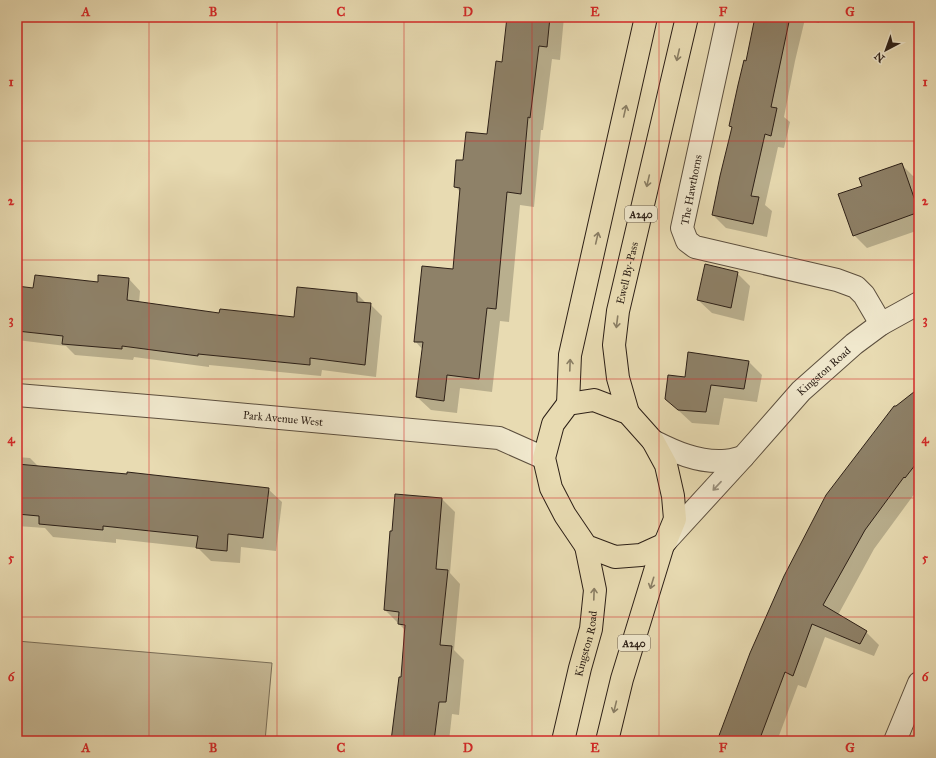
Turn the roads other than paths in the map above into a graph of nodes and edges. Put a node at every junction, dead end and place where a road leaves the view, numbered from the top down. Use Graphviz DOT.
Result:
graph roads {
  1 [pos="646,17"];
  2 [pos="687,17"];
  3 [pos="728,17"];
  4 [pos="919,303"];
  5 [pos="881,324"];
  6 [pos="17,395"];
  7 [pos="568,404"];
  8 [pos="628,412"];
  9 [pos="653,441"];
  10 [pos="743,457"];
  11 [pos="544,458"];
  12 [pos="665,543"];
  13 [pos="586,546"];
  14 [pos="919,683"];
  15 [pos="563,741"];
  16 [pos="607,741"];
  17 [pos="895,741"];
  7 -- 1 [label="highway, one-way"];
  2 -- 8 [label="highway, Ewell By-Pass / A240, one-way"];
  3 -- 5 [label="street, The Hawthorns"];
  4 -- 5 [label="street, Kingston Road"];
  5 -- 10 [label="street, Kingston Road"];
  6 -- 11 [label="street, Park Avenue West"];
  7 -- 8 [label="highway"];
  7 -- 11 [label="highway"];
  8 -- 9 [label="highway"];
  9 -- 10 [label="street"];
  9 -- 12 [label="highway"];
  10 -- 12 [label="street, Kingston Road, one-way"];
  11 -- 13 [label="highway"];
  12 -- 13 [label="highway"];
  12 -- 16 [label="highway, Kingston Road / A240, one-way"];
  15 -- 13 [label="highway, Kingston Road, one-way"];
  14 -- 17 [label="street"];
}
